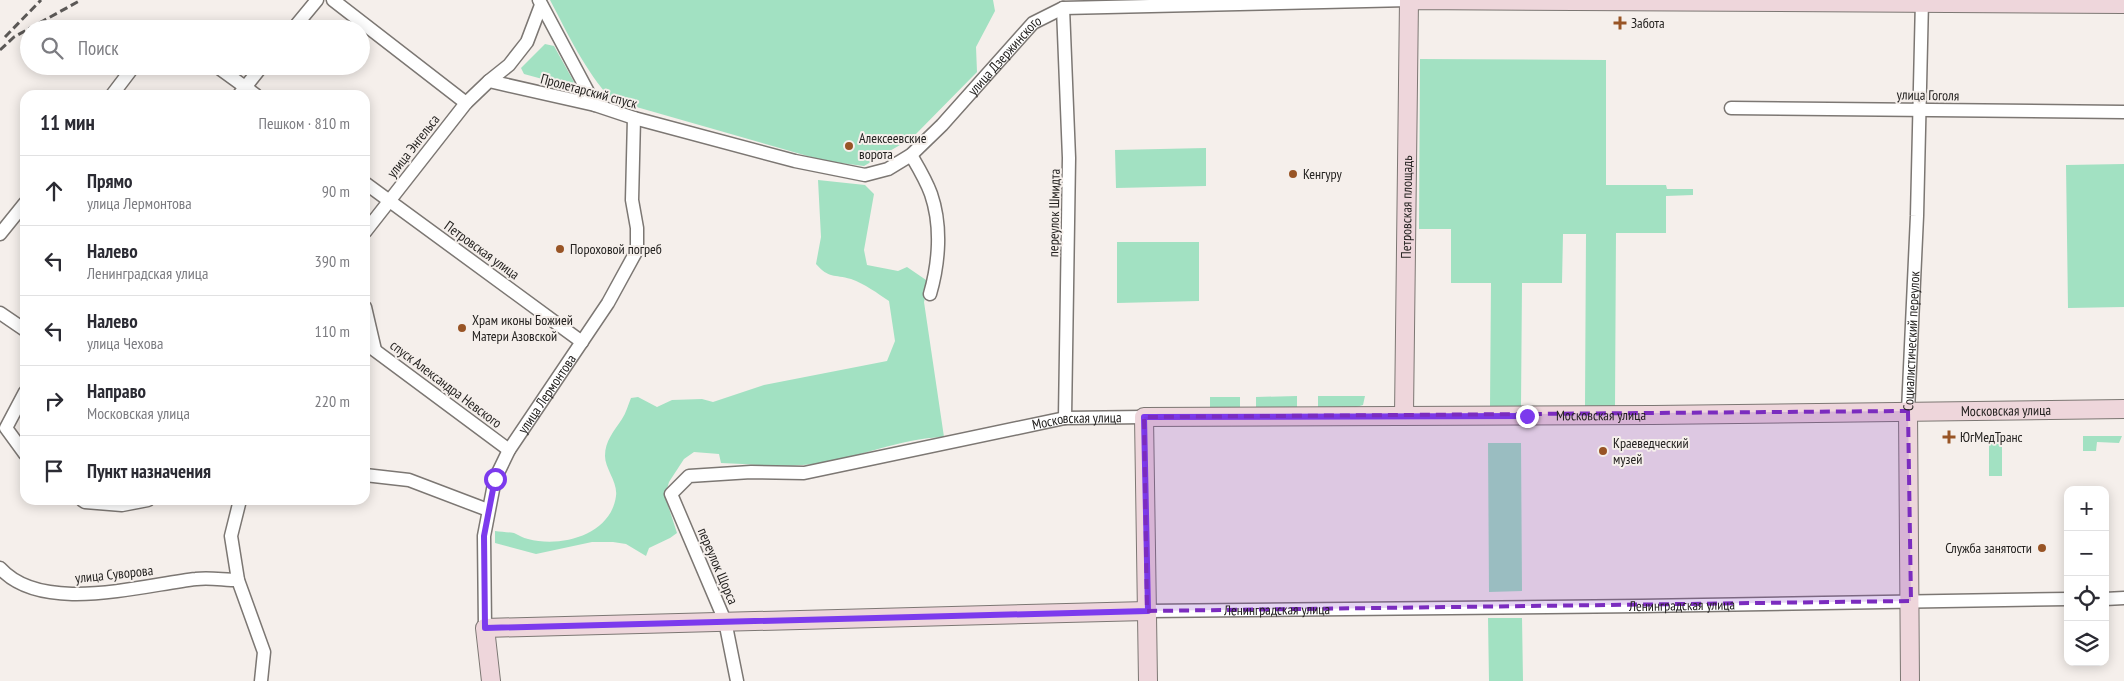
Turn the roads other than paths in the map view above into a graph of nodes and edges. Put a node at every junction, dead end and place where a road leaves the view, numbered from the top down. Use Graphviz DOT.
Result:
graph roads {
  1 [pos="317,0"];
  2 [pos="333,0"];
  3 [pos="1409,0"];
  4 [pos="1922,1"];
  5 [pos="540,2"];
  6 [pos="1152,3"];
  7 [pos="2124,4"];
  8 [pos="1063,8"];
  9 [pos="300,20"];
  10 [pos="359,20"];
  11 [pos="370,29"];
  12 [pos="127,75"];
  13 [pos="227,75"];
  14 [pos="257,75"];
  15 [pos="489,81"];
  16 [pos="116,90"];
  17 [pos="245,90"];
  18 [pos="248,90"];
  19 [pos="466,103"];
  20 [pos="595,105"];
  21 [pos="1731,108"];
  22 [pos="1920,110"];
  23 [pos="2124,112"];
  24 [pos="634,118"];
  25 [pos="911,155"];
  26 [pos="875,173"];
  27 [pos="370,187"];
  28 [pos="389,202"];
  29 [pos="20,209"];
  30 [pos="370,226"];
  31 [pos="0,234"];
  32 [pos="930,294"];
  33 [pos="0,313"];
  34 [pos="20,327"];
  35 [pos="582,342"];
  36 [pos="370,346"];
  37 [pos="20,401"];
  38 [pos="2124,410"];
  39 [pos="1908,411"];
  40 [pos="1404,415"];
  41 [pos="1144,417"];
  42 [pos="1065,418"];
  43 [pos="20,447"];
  44 [pos="509,450"];
  45 [pos="370,476"];
  46 [pos="671,494"];
  47 [pos="239,505"];
  48 [pos="488,510"];
  49 [pos="0,568"];
  50 [pos="238,580"];
  51 [pos="2124,598"];
  52 [pos="2064,599"];
  53 [pos="2109,599"];
  54 [pos="1911,601"];
  55 [pos="1148,611"];
  56 [pos="725,621"];
  57 [pos="485,628"];
  58 [pos="261,681"];
  59 [pos="491,681"];
  60 [pos="737,681"];
  61 [pos="1148,681"];
  62 [pos="1910,681"];
  1 -- 9 [label="street"];
  2 -- 10 [label="street"];
  3 -- 4 [label="street, улица Дзержинского"];
  3 -- 6 [label="street, улица Дзержинского"];
  3 -- 40 [label="street, Петровская площадь"];
  4 -- 7 [label="street, улица Дзержинского"];
  4 -- 22 [label="street, Социалистический переулок"];
  5 -- 15 [label="street"];
  5 -- 20 [label="street"];
  6 -- 8 [label="street, улица Дзержинского"];
  8 -- 25 [label="street, улица Дзержинского"];
  8 -- 42 [label="street, переулок Шмидта"];
  11 -- 19 [label="street"];
  12 -- 16 [label="street"];
  13 -- 17 [label="street"];
  14 -- 18 [label="street"];
  15 -- 19 [label="street"];
  15 -- 20 [label="street, Пролетарский спуск"];
  19 -- 28 [label="street, улица Энгельса"];
  20 -- 24 [label="street, Пролетарский спуск"];
  21 -- 22 [label="street, улица Гоголя"];
  22 -- 23 [label="street, улица Гоголя"];
  22 -- 39 [label="street, Социалистический переулок"];
  24 -- 26 [label="street, Пролетарский спуск"];
  24 -- 35 [label="street, улица Лермонтова"];
  25 -- 26 [label="street, улица Дзержинского"];
  25 -- 32 [label="street"];
  27 -- 28 [label="street, Петровская улица"];
  28 -- 30 [label="street, улица Энгельса"];
  28 -- 35 [label="street, Петровская улица"];
  29 -- 31 [label="street"];
  33 -- 34 [label="street"];
  35 -- 44 [label="street, улица Лермонтова"];
  36 -- 44 [label="street, спуск Александра Невского"];
  37 -- 43 [label="street"];
  38 -- 39 [label="street, Московская улица"];
  39 -- 40 [label="street, Московская улица"];
  39 -- 54 [label="street, Социалистический переулок"];
  40 -- 41 [label="street, Московская улица"];
  41 -- 42 [label="street, Московская улица"];
  41 -- 55 [label="street"];
  42 -- 46 [label="street, Московская улица"];
  44 -- 48 [label="street, улица Лермонтова"];
  45 -- 48 [label="street"];
  46 -- 56 [label="street, переулок Щорса"];
  47 -- 50 [label="street"];
  48 -- 57 [label="street, улица Лермонтова"];
  49 -- 50 [label="street, улица Суворова"];
  50 -- 58 [label="street"];
  51 -- 53 [label="street"];
  52 -- 54 [label="street, Ленинградская улица"];
  54 -- 55 [label="street, Ленинградская улица"];
  54 -- 62 [label="street, Социалистический переулок"];
  55 -- 56 [label="street, Ленинградская улица"];
  55 -- 61 [label="street"];
  56 -- 57 [label="street, Ленинградская улица"];
  56 -- 60 [label="street, переулок Щорса"];
  57 -- 59 [label="street, улица Лермонтова"];
}
